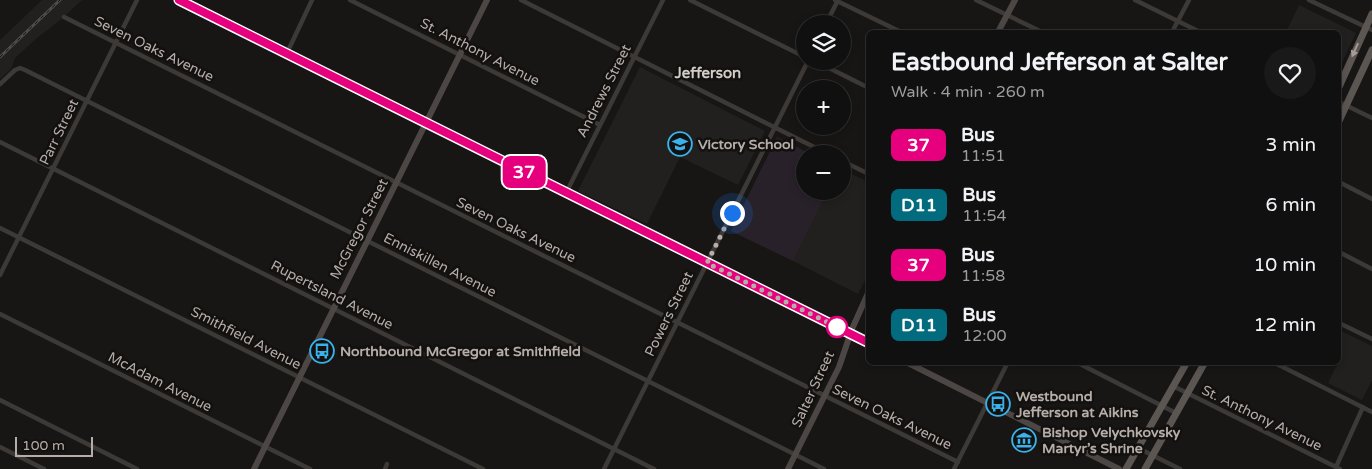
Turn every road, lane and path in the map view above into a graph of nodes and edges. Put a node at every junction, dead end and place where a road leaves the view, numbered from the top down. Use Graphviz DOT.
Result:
graph roads {
  1 [pos="137,0"];
  2 [pos="179,0"];
  3 [pos="312,0"];
  4 [pos="350,0"];
  5 [pos="487,0"];
  6 [pos="521,0"];
  7 [pos="663,0"];
  8 [pos="690,0"];
  9 [pos="837,0"];
  10 [pos="976,0"];
  11 [pos="1014,0"];
  12 [pos="1135,0"];
  13 [pos="1189,0"];
  14 [pos="1309,0"];
  15 [pos="1372,14"];
  16 [pos="830,15"];
  17 [pos="1007,15"];
  18 [pos="64,17"];
  19 [pos="1178,21"];
  20 [pos="1369,29"];
  21 [pos="897,30"];
  22 [pos="999,30"];
  23 [pos="1038,30"];
  24 [pos="1173,30"];
  25 [pos="1196,30"];
  26 [pos="116,42"];
  27 [pos="1372,50"];
  28 [pos="796,52"];
  29 [pos="287,53"];
  30 [pos="460,54"];
  31 [pos="634,56"];
  32 [pos="804,70"];
  33 [pos="833,70"];
  34 [pos="1341,83"];
  35 [pos="0,84"];
  36 [pos="866,86"];
  37 [pos="86,101"];
  38 [pos="1341,103"];
  39 [pos="1346,106"];
  40 [pos="1341,117"];
  41 [pos="1372,118"];
  42 [pos="426,124"];
  43 [pos="600,125"];
  44 [pos="775,127"];
  45 [pos="0,142"];
  46 [pos="810,145"];
  47 [pos="851,165"];
  48 [pos="53,168"];
  49 [pos="866,173"];
  50 [pos="396,183"];
  51 [pos="1341,183"];
  52 [pos="566,193"];
  53 [pos="1372,199"];
  54 [pos="0,228"];
  55 [pos="19,237"];
  56 [pos="367,241"];
  57 [pos="1341,253"];
  58 [pos="707,263"];
  59 [pos="1372,269"];
  60 [pos="0,275"];
  61 [pos="866,298"];
  62 [pos="333,308"];
  63 [pos="0,314"];
  64 [pos="677,323"];
  65 [pos="1341,324"];
  66 [pos="850,334"];
  67 [pos="1372,339"];
  68 [pos="866,342"];
  69 [pos="912,365"];
  70 [pos="1006,365"];
  71 [pos="1082,365"];
  72 [pos="1184,365"];
  73 [pos="1203,365"];
  74 [pos="1280,365"];
  75 [pos="299,377"];
  76 [pos="648,381"];
  77 [pos="1174,386"];
  78 [pos="1187,393"];
  79 [pos="824,397"];
  80 [pos="0,400"];
  81 [pos="987,403"];
  82 [pos="1162,406"];
  83 [pos="1363,407"];
  84 [pos="1372,412"];
  85 [pos="1176,413"];
  86 [pos="265,446"];
  87 [pos="0,447"];
  88 [pos="1138,448"];
  89 [pos="614,449"];
  90 [pos="796,455"];
  91 [pos="1152,455"];
  92 [pos="958,462"];
  93 [pos="387,464"];
  94 [pos="1338,468"];
  95 [pos="44,469"];
  96 [pos="137,469"];
  97 [pos="254,469"];
  98 [pos="310,469"];
  99 [pos="385,469"];
  100 [pos="483,469"];
  101 [pos="604,469"];
  102 [pos="654,469"];
  103 [pos="788,469"];
  104 [pos="824,469"];
  105 [pos="954,469"];
  106 [pos="1119,469"];
  107 [pos="1126,469"];
  108 [pos="1145,469"];
  109 [pos="1180,469"];
  1 -- 26 [label="street, Parr Street"];
  2 -- 29 [label="street"];
  3 -- 29 [label="street"];
  4 -- 30 [label="street, St. Anthony Avenue"];
  5 -- 30 [label="street, McGregor Street"];
  6 -- 31 [label="street"];
  7 -- 31 [label="street, Andrews Street"];
  8 -- 28 [label="street"];
  9 -- 16 [label="street"];
  9 -- 21 [label="street"];
  10 -- 17 [label="street"];
  11 -- 17 [label="street"];
  12 -- 19 [label="street"];
  13 -- 19 [label="street"];
  14 -- 20 [label="street"];
  15 -- 20 [label="main road"];
  17 -- 22 [label="street"];
  17 -- 23 [label="street"];
  18 -- 26 [label="street, Seven Oaks Avenue"];
  19 -- 24 [label="street"];
  19 -- 25 [label="street"];
  20 -- 34 [label="main road, one-way"];
  26 -- 37 [label="street, Parr Street"];
  26 -- 50 [label="street, Seven Oaks Avenue"];
  27 -- 39 [label="main road"];
  29 -- 42 [label="street"];
  30 -- 42 [label="street, McGregor Street"];
  30 -- 43 [label="street, St. Anthony Avenue"];
  31 -- 43 [label="street, Andrews Street"];
  31 -- 44 [label="street"];
  32 -- 44 [label="street, Powers Street"];
  33 -- 36 [label="street"];
  35 -- 37 [label="street, Enniskillen Avenue"];
  37 -- 48 [label="street, Parr Street"];
  37 -- 56 [label="street, Enniskillen Avenue"];
  38 -- 39 [label="street"];
  39 -- 40 [label="main road"];
  39 -- 41 [label="street"];
  42 -- 50 [label="street, McGregor Street"];
  42 -- 52 [label="street"];
  43 -- 52 [label="street, Andrews Street"];
  44 -- 46 [label="street"];
  44 -- 58 [label="street, Powers Street"];
  45 -- 48 [label="street, Rupertsland Avenue"];
  47 -- 49 [label="street"];
  48 -- 55 [label="street, Parr Street"];
  48 -- 62 [label="street, Rupertsland Avenue"];
  50 -- 56 [label="street, McGregor Street"];
  50 -- 64 [label="street, Seven Oaks Avenue"];
  51 -- 53 [label="street"];
  52 -- 58 [label="street"];
  54 -- 55 [label="street, Smithfield Avenue"];
  55 -- 60 [label="street, Parr Street"];
  55 -- 75 [label="street, Smithfield Avenue"];
  56 -- 62 [label="street, McGregor Street"];
  56 -- 76 [label="street, Enniskillen Avenue"];
  57 -- 59 [label="street"];
  58 -- 64 [label="street, Powers Street"];
  58 -- 66 [label="street"];
  61 -- 66 [label="street, Salter Street"];
  62 -- 75 [label="street, McGregor Street"];
  62 -- 89 [label="street, Rupertsland Avenue"];
  63 -- 86 [label="street, McAdam Avenue"];
  64 -- 76 [label="street, Powers Street"];
  64 -- 79 [label="street, Seven Oaks Avenue"];
  65 -- 67 [label="street"];
  66 -- 68 [label="street"];
  66 -- 79 [label="street, Salter Street"];
  69 -- 81 [label="street"];
  70 -- 81 [label="street"];
  71 -- 82 [label="street"];
  72 -- 77 [label="main road"];
  73 -- 78 [label="main road"];
  74 -- 83 [label="street"];
  75 -- 86 [label="street, McGregor Street"];
  75 -- 100 [label="street, Smithfield Avenue"];
  76 -- 89 [label="street, Powers Street"];
  76 -- 90 [label="street, Enniskillen Avenue"];
  77 -- 78 [label="street, St. Anthony Avenue"];
  77 -- 82 [label="main road"];
  78 -- 85 [label="main road"];
  78 -- 94 [label="street, St. Anthony Avenue"];
  79 -- 90 [label="street, Salter Street"];
  79 -- 92 [label="street, Seven Oaks Avenue"];
  80 -- 96 [label="street"];
  81 -- 92 [label="street"];
  81 -- 106 [label="street"];
  82 -- 85 [label="street"];
  82 -- 88 [label="main road"];
  83 -- 84 [label="street"];
  83 -- 94 [label="street"];
  85 -- 91 [label="main road"];
  86 -- 97 [label="street, McGregor Street"];
  86 -- 98 [label="street, McAdam Avenue"];
  87 -- 95 [label="street"];
  88 -- 91 [label="street"];
  88 -- 107 [label="main road"];
  89 -- 101 [label="street, Powers Street"];
  89 -- 102 [label="street, Rupertsland Avenue"];
  90 -- 103 [label="street, Salter Street"];
  90 -- 104 [label="street, Enniskillen Avenue"];
  91 -- 108 [label="main road"];
  91 -- 109 [label="street"];
  92 -- 105 [label="street"];
  93 -- 99 [label="street"];
}
